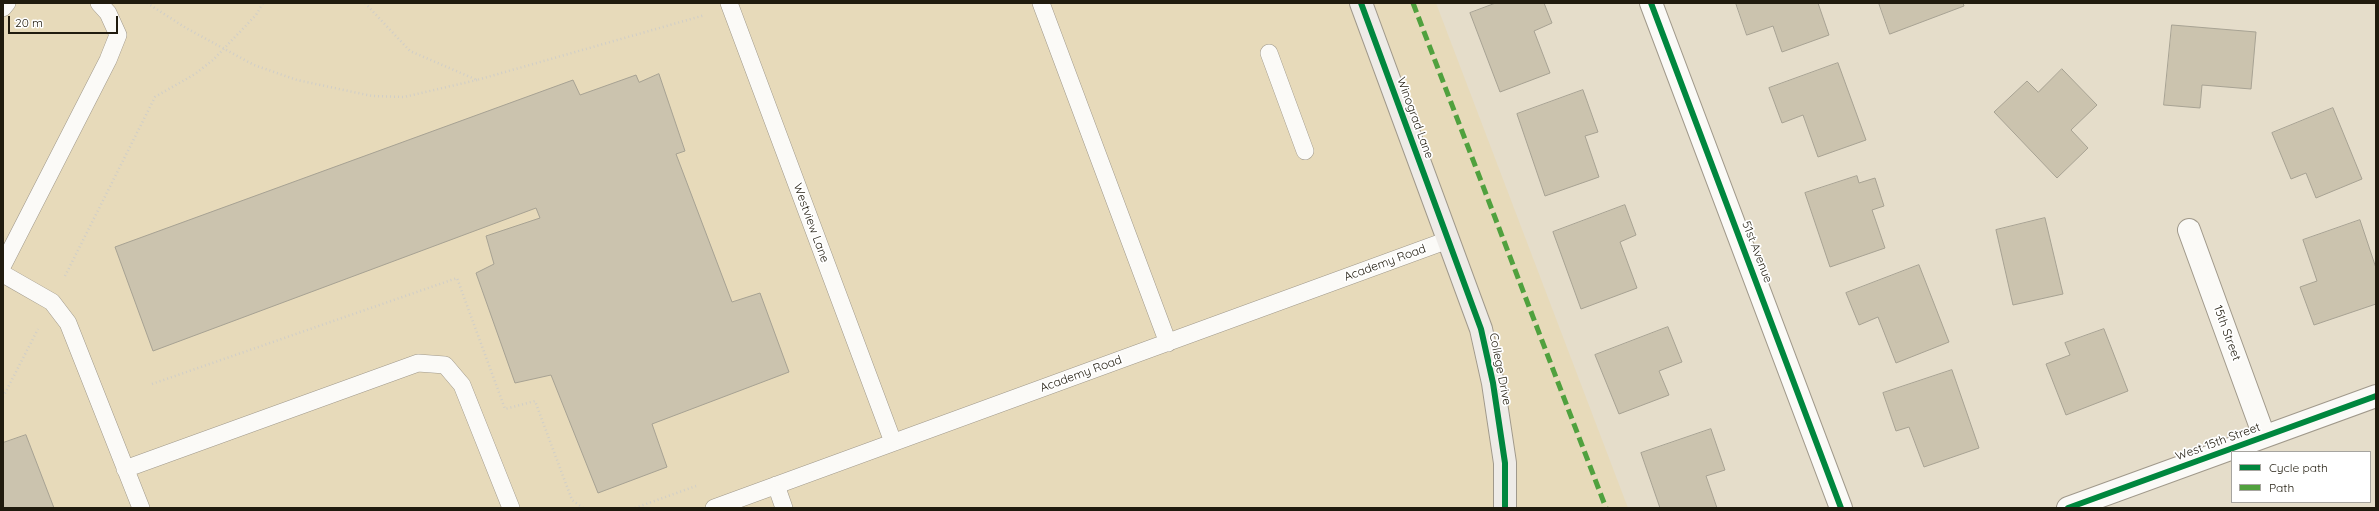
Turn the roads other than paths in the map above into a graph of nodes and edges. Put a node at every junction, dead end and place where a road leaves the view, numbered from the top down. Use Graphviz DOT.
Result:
graph roads {
  1 [pos="6,3"];
  2 [pos="99,3"];
  3 [pos="729,3"];
  4 [pos="1041,3"];
  5 [pos="1361,3"];
  6 [pos="1652,3"];
  7 [pos="3,8"];
  8 [pos="1269,53"];
  9 [pos="1305,151"];
  10 [pos="2189,230"];
  11 [pos="1448,240"];
  12 [pos="3,265"];
  13 [pos="3,274"];
  14 [pos="1168,343"];
  15 [pos="2376,396"];
  16 [pos="2264,436"];
  17 [pos="893,442"];
  18 [pos="126,469"];
  19 [pos="776,485"];
  20 [pos="140,508"];
  21 [pos="511,508"];
  22 [pos="714,508"];
  23 [pos="784,508"];
  24 [pos="1505,508"];
  25 [pos="1841,508"];
  26 [pos="2068,508"];
  1 -- 7 [label="lane"];
  2 -- 12 [label="lane"];
  3 -- 17 [label="lane, Westview Lane"];
  4 -- 14 [label="lane"];
  5 -- 11 [label="street, Winograd Lane"];
  6 -- 25 [label="street, 51st Avenue"];
  8 -- 9 [label="lane"];
  10 -- 16 [label="street, 15th Street"];
  11 -- 14 [label="lane, Academy Road"];
  11 -- 24 [label="street, College Drive"];
  13 -- 18 [label="lane"];
  14 -- 17 [label="lane, Academy Road"];
  15 -- 16 [label="street, West 15th Street"];
  16 -- 26 [label="street, West 15th Street"];
  17 -- 19 [label="lane, Academy Road"];
  18 -- 20 [label="lane"];
  18 -- 21 [label="lane"];
  19 -- 22 [label="lane, Academy Road"];
  19 -- 23 [label="lane"];
}
